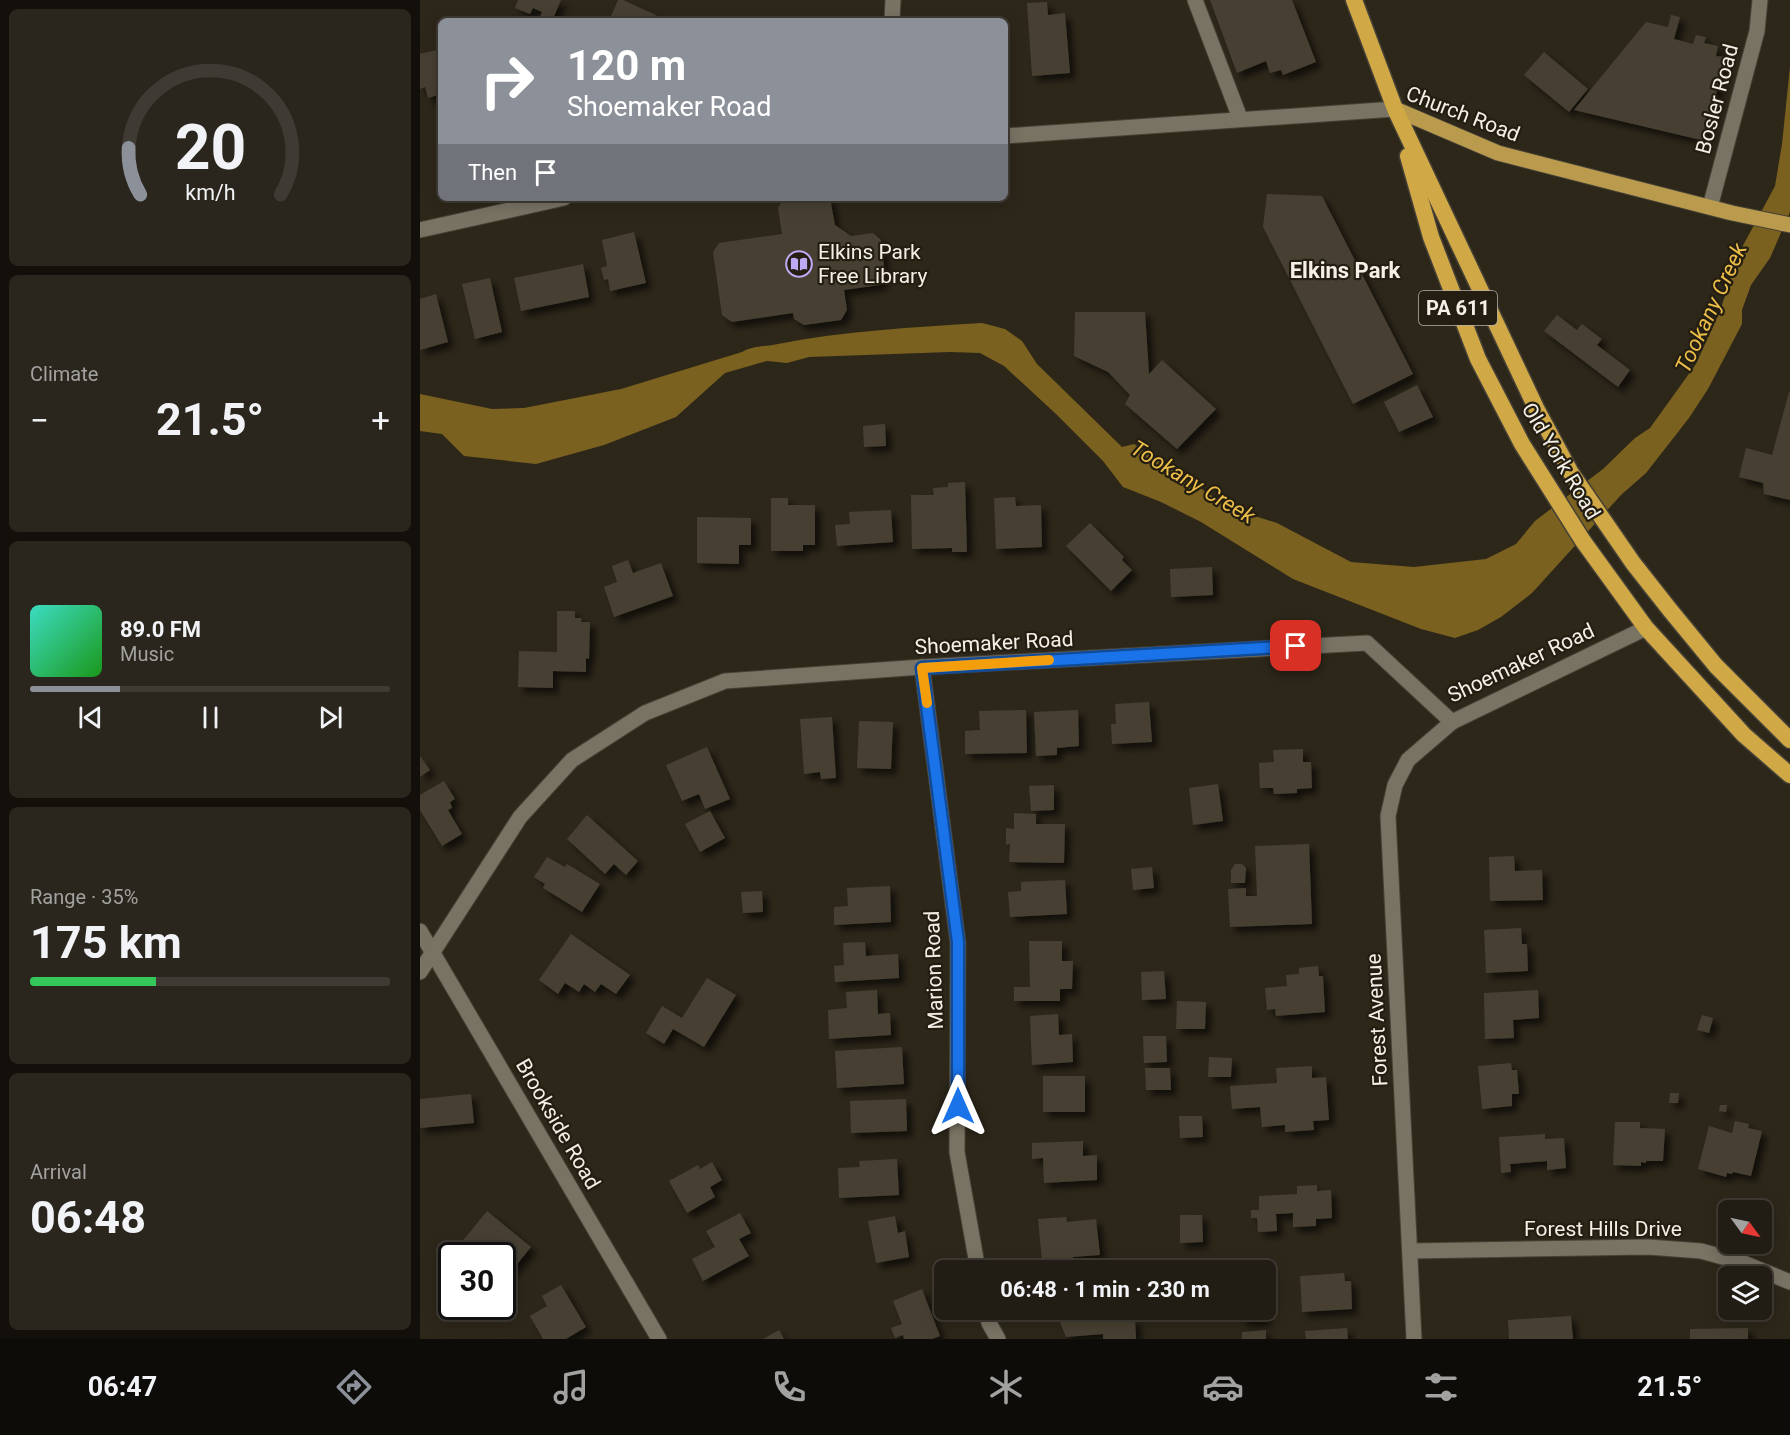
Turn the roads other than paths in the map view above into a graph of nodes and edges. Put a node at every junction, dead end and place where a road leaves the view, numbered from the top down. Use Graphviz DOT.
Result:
graph roads {
  1 [pos="893,0"];
  2 [pos="1195,0"];
  3 [pos="1354,0"];
  4 [pos="1760,0"];
  5 [pos="892,18"];
  6 [pos="1395,109"];
  7 [pos="1240,118"];
  8 [pos="1008,136"];
  9 [pos="550,201"];
  10 [pos="1710,207"];
  11 [pos="1790,225"];
  12 [pos="420,230"];
  13 [pos="1646,628"];
  14 [pos="922,668"];
  15 [pos="1452,722"];
  16 [pos="1790,740"];
  17 [pos="1790,775"];
  18 [pos="420,931"];
  19 [pos="426,951"];
  20 [pos="420,972"];
  21 [pos="1410,1251"];
  22 [pos="976,1260"];
  23 [pos="1790,1282"];
  24 [pos="988,1320"];
  25 [pos="659,1339"];
  26 [pos="998,1339"];
  27 [pos="1414,1339"];
  1 -- 5 [label="street"];
  2 -- 7 [label="street"];
  3 -- 6 [label="highway, Old York Road / PA 611"];
  4 -- 10 [label="street, Bosler Road"];
  6 -- 7 [label="street, Church Road"];
  6 -- 10 [label="main road, Church Road"];
  6 -- 13 [label="highway, Old York Road / PA 611"];
  6 -- 16 [label="highway, Old York Road / PA 611"];
  7 -- 8 [label="street, Church Road"];
  9 -- 12 [label="street"];
  10 -- 11 [label="main road, Church Road"];
  13 -- 15 [label="street, Shoemaker Road"];
  13 -- 17 [label="highway, Old York Road / PA 611"];
  14 -- 15 [label="street, Shoemaker Road"];
  14 -- 19 [label="street, Shoemaker Road"];
  14 -- 22 [label="street, Marion Road"];
  15 -- 21 [label="street, Forest Avenue"];
  18 -- 19 [label="street, Brookside Road"];
  19 -- 20 [label="street, Shoemaker Road"];
  19 -- 25 [label="street, Brookside Road"];
  21 -- 23 [label="street, Forest Hills Drive"];
  21 -- 27 [label="street, Forest Avenue"];
  24 -- 26 [label="street"];
}
